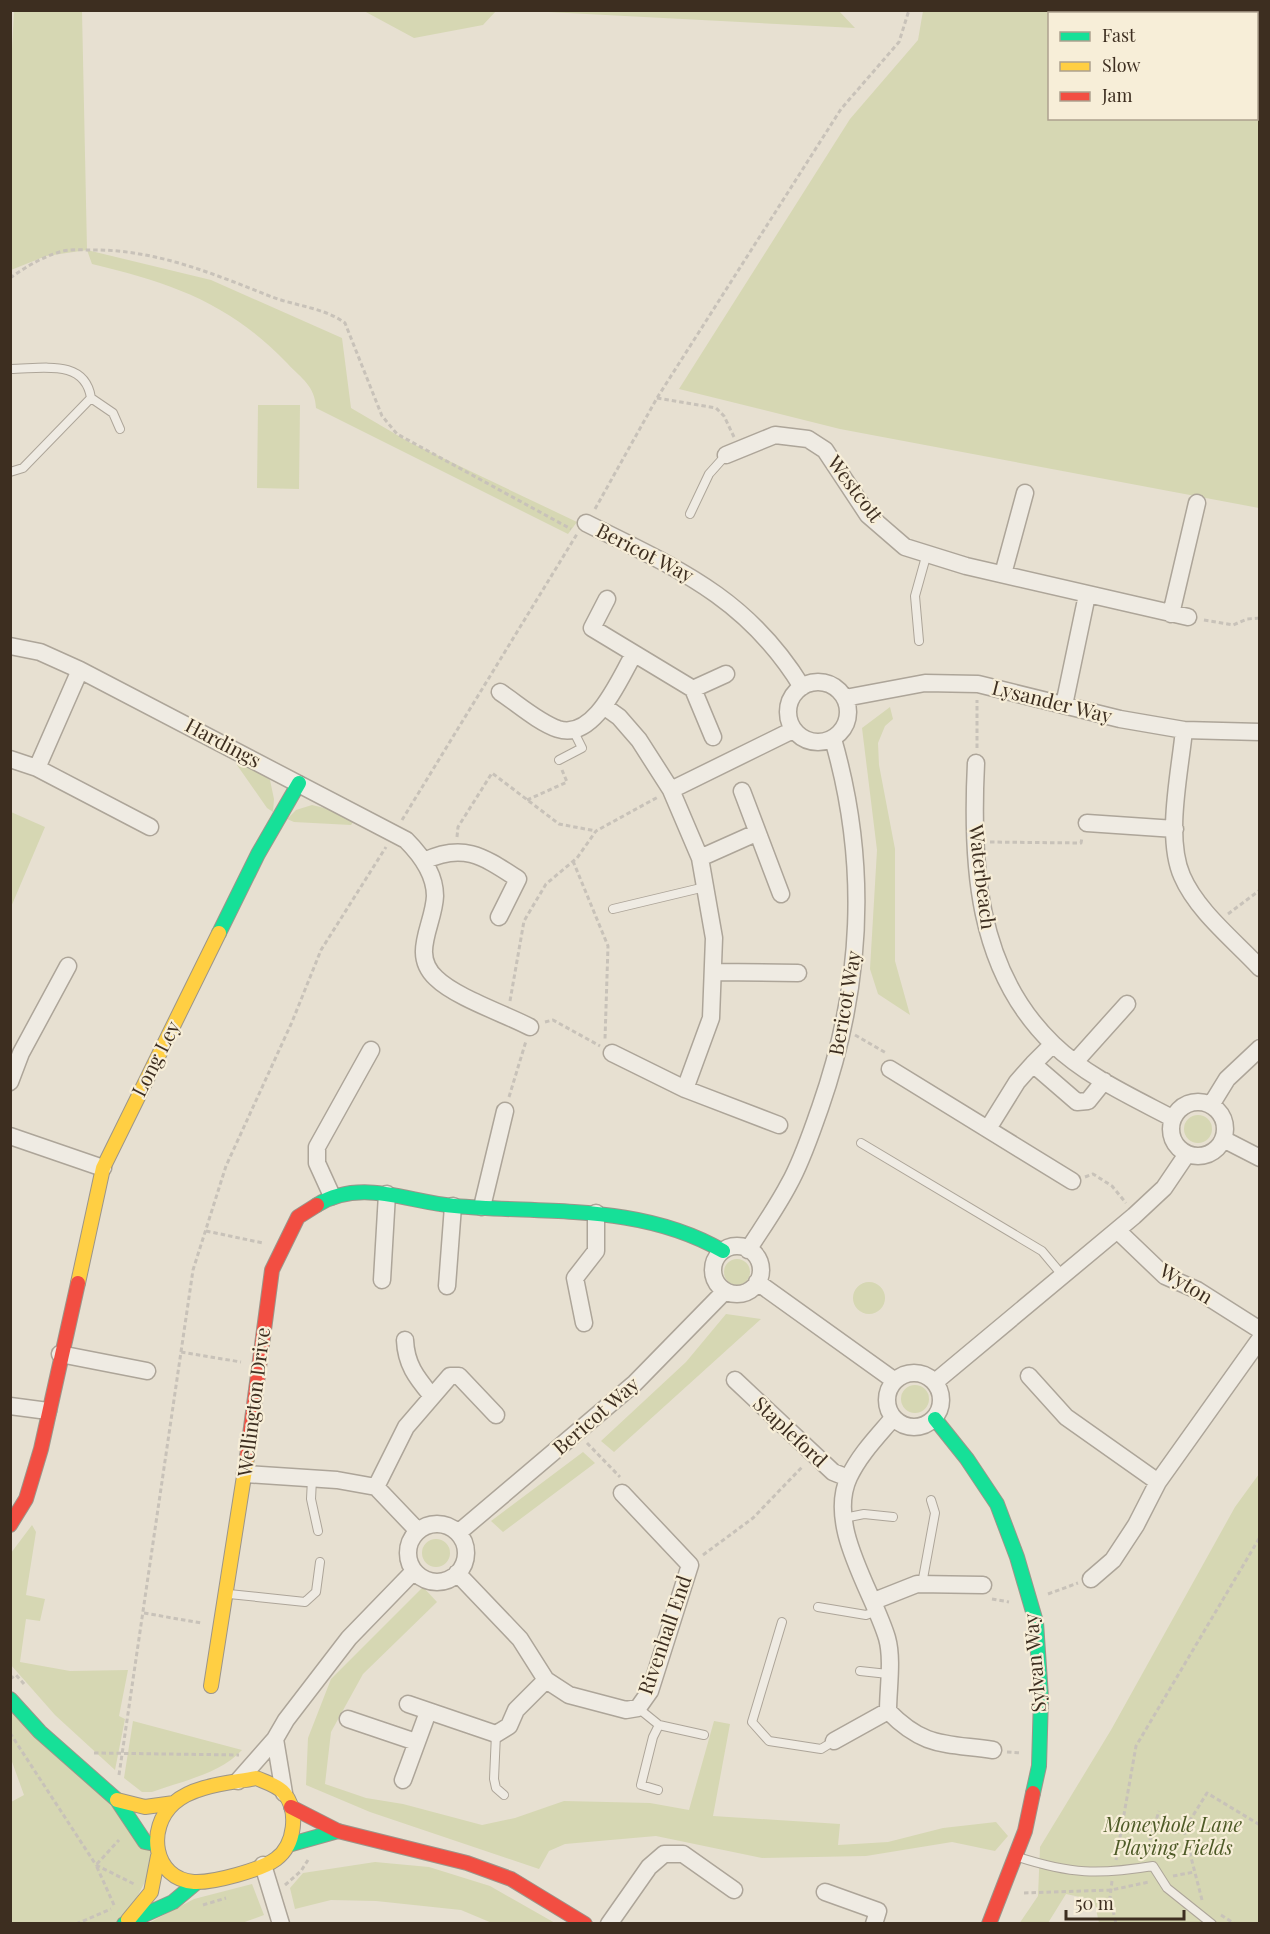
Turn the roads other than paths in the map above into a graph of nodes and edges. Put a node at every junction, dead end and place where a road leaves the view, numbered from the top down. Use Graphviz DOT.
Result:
graph roads {
  1 [pos="10,369"];
  2 [pos="91,398"];
  3 [pos="120,429"];
  4 [pos="733,452"];
  5 [pos="10,472"];
  6 [pos="1024,493"];
  7 [pos="1197,503"];
  8 [pos="690,514"];
  9 [pos="587,522"];
  10 [pos="927,554"];
  11 [pos="1003,574"];
  12 [pos="1087,594"];
  13 [pos="607,599"];
  14 [pos="919,641"];
  15 [pos="10,646"];
  16 [pos="634,654"];
  17 [pos="80,670"];
  18 [pos="726,674"];
  19 [pos="802,687"];
  20 [pos="693,689"];
  21 [pos="500,692"];
  22 [pos="845,698"];
  23 [pos="1064,705"];
  24 [pos="605,707"];
  25 [pos="1184,729"];
  26 [pos="573,730"];
  27 [pos="793,730"];
  28 [pos="1260,732"];
  29 [pos="713,737"];
  30 [pos="833,739"];
  31 [pos="10,759"];
  32 [pos="559,760"];
  33 [pos="976,764"];
  34 [pos="37,768"];
  35 [pos="299,783"];
  36 [pos="671,790"];
  37 [pos="742,791"];
  38 [pos="1087,823"];
  39 [pos="150,827"];
  40 [pos="1175,829"];
  41 [pos="756,833"];
  42 [pos="700,858"];
  43 [pos="424,861"];
  44 [pos="705,888"];
  45 [pos="782,894"];
  46 [pos="613,909"];
  47 [pos="499,917"];
  48 [pos="68,966"];
  49 [pos="1260,968"];
  50 [pos="713,972"];
  51 [pos="798,973"];
  52 [pos="1127,1004"];
  53 [pos="529,1026"];
  54 [pos="1053,1044"];
  55 [pos="1260,1048"];
  56 [pos="371,1050"];
  57 [pos="16,1051"];
  58 [pos="612,1053"];
  59 [pos="1075,1062"];
  60 [pos="1033,1064"];
  61 [pos="890,1069"];
  62 [pos="1104,1081"];
  63 [pos="10,1083"];
  64 [pos="685,1089"];
  65 [pos="1211,1105"];
  66 [pos="505,1111"];
  67 [pos="1172,1118"];
  68 [pos="779,1125"];
  69 [pos="989,1128"];
  70 [pos="10,1136"];
  71 [pos="1223,1139"];
  72 [pos="861,1143"];
  73 [pos="1187,1154"];
  74 [pos="1260,1158"];
  75 [pos="103,1168"];
  76 [pos="1072,1181"];
  77 [pos="387,1194"];
  78 [pos="332,1197"];
  79 [pos="453,1206"];
  80 [pos="482,1207"];
  81 [pos="596,1213"];
  82 [pos="1118,1231"];
  83 [pos="748,1250"];
  84 [pos="723,1251"];
  85 [pos="1064,1276"];
  86 [pos="382,1280"];
  87 [pos="757,1282"];
  88 [pos="447,1286"];
  89 [pos="725,1291"];
  90 [pos="584,1323"];
  91 [pos="1260,1330"];
  92 [pos="1260,1340"];
  93 [pos="405,1341"];
  94 [pos="60,1354"];
  95 [pos="147,1371"];
  96 [pos="1029,1376"];
  97 [pos="735,1380"];
  98 [pos="895,1381"];
  99 [pos="935,1382"];
  100 [pos="431,1395"];
  101 [pos="10,1406"];
  102 [pos="48,1411"];
  103 [pos="496,1415"];
  104 [pos="893,1418"];
  105 [pos="935,1419"];
  106 [pos="245,1474"];
  107 [pos="848,1478"];
  108 [pos="312,1479"];
  109 [pos="1158,1482"];
  110 [pos="376,1486"];
  111 [pos="622,1493"];
  112 [pos="931,1500"];
  113 [pos="893,1517"];
  114 [pos="844,1518"];
  115 [pos="10,1525"];
  116 [pos="318,1531"];
  117 [pos="418,1531"];
  118 [pos="458,1533"];
  119 [pos="320,1562"];
  120 [pos="414,1571"];
  121 [pos="457,1573"];
  122 [pos="1091,1579"];
  123 [pos="922,1584"];
  124 [pos="983,1585"];
  125 [pos="226,1593"];
  126 [pos="875,1606"];
  127 [pos="818,1607"];
  128 [pos="782,1622"];
  129 [pos="860,1671"];
  130 [pos="888,1674"];
  131 [pos="546,1680"];
  132 [pos="211,1686"];
  133 [pos="10,1699"];
  134 [pos="408,1704"];
  135 [pos="638,1708"];
  136 [pos="888,1711"];
  137 [pos="429,1712"];
  138 [pos="348,1719"];
  139 [pos="659,1725"];
  140 [pos="496,1734"];
  141 [pos="704,1734"];
  142 [pos="275,1739"];
  143 [pos="834,1741"];
  144 [pos="416,1742"];
  145 [pos="993,1750"];
  146 [pos="403,1780"];
  147 [pos="238,1781"];
  148 [pos="658,1790"];
  149 [pos="504,1795"];
  150 [pos="117,1800"];
  151 [pos="287,1800"];
  152 [pos="174,1803"];
  153 [pos="338,1831"];
  154 [pos="288,1845"];
  155 [pos="157,1850"];
  156 [pos="1017,1856"];
  157 [pos="263,1865"];
  158 [pos="197,1882"];
  159 [pos="734,1890"];
  160 [pos="825,1892"];
  161 [pos="122,1920"];
  162 [pos="1208,1922"];
  163 [pos="281,1923"];
  164 [pos="585,1923"];
  165 [pos="609,1923"];
  166 [pos="874,1923"];
  167 [pos="989,1923"];
  1 -- 2 [label="lane"];
  2 -- 3 [label="lane"];
  2 -- 5 [label="lane"];
  4 -- 8 [label="lane"];
  4 -- 10 [label="street, Westcott"];
  6 -- 11 [label="street"];
  7 -- 12 [label="street, Westcott"];
  9 -- 19 [label="street, Bericot Way"];
  10 -- 11 [label="street, Westcott"];
  10 -- 14 [label="lane"];
  11 -- 12 [label="street, Westcott"];
  12 -- 23 [label="street"];
  13 -- 16 [label="street"];
  15 -- 17 [label="street, Hardings"];
  16 -- 20 [label="street"];
  16 -- 24 [label="street"];
  17 -- 34 [label="street"];
  17 -- 35 [label="street, Hardings"];
  18 -- 20 [label="street"];
  19 -- 22 [label="street"];
  19 -- 27 [label="street"];
  20 -- 29 [label="street"];
  21 -- 26 [label="street"];
  22 -- 23 [label="street, Lysander Way"];
  22 -- 30 [label="street"];
  23 -- 25 [label="street, Lysander Way"];
  24 -- 26 [label="street"];
  24 -- 36 [label="street"];
  25 -- 28 [label="street, Lysander Way"];
  25 -- 40 [label="street"];
  26 -- 32 [label="lane"];
  27 -- 30 [label="street"];
  27 -- 36 [label="street"];
  30 -- 83 [label="street, Bericot Way"];
  31 -- 34 [label="street"];
  33 -- 54 [label="street, Waterbeach"];
  34 -- 39 [label="street"];
  35 -- 43 [label="street, Hardings"];
  35 -- 75 [label="street, Long Ley"];
  36 -- 42 [label="street"];
  37 -- 41 [label="street"];
  38 -- 40 [label="street"];
  40 -- 49 [label="street"];
  41 -- 42 [label="street"];
  41 -- 45 [label="street"];
  42 -- 44 [label="street"];
  43 -- 47 [label="street"];
  43 -- 53 [label="street, Hardings"];
  44 -- 46 [label="lane"];
  44 -- 50 [label="street"];
  48 -- 57 [label="street"];
  50 -- 51 [label="street"];
  50 -- 64 [label="street"];
  52 -- 59 [label="street"];
  54 -- 59 [label="street, Waterbeach"];
  54 -- 60 [label="street"];
  55 -- 65 [label="street"];
  56 -- 78 [label="street"];
  57 -- 63 [label="street"];
  58 -- 64 [label="street"];
  59 -- 62 [label="street, Waterbeach"];
  60 -- 62 [label="street"];
  60 -- 69 [label="street"];
  61 -- 69 [label="street"];
  62 -- 67 [label="street, Waterbeach"];
  64 -- 68 [label="street"];
  65 -- 67 [label="street"];
  65 -- 71 [label="street"];
  66 -- 80 [label="street"];
  67 -- 73 [label="street"];
  69 -- 76 [label="street"];
  70 -- 75 [label="street"];
  71 -- 73 [label="street"];
  71 -- 74 [label="street"];
  72 -- 85 [label="lane"];
  73 -- 82 [label="street"];
  75 -- 94 [label="street, Long Ley"];
  77 -- 78 [label="street, Wellington Drive"];
  77 -- 79 [label="street, Wellington Drive"];
  77 -- 86 [label="street"];
  78 -- 106 [label="street, Wellington Drive"];
  79 -- 80 [label="street, Wellington Drive"];
  79 -- 88 [label="street"];
  80 -- 81 [label="street, Wellington Drive"];
  81 -- 84 [label="street, Wellington Drive"];
  81 -- 90 [label="street"];
  82 -- 85 [label="street"];
  82 -- 91 [label="street, Wyton"];
  83 -- 84 [label="street"];
  83 -- 87 [label="street"];
  84 -- 89 [label="street"];
  85 -- 99 [label="street"];
  87 -- 89 [label="street"];
  87 -- 98 [label="street"];
  89 -- 118 [label="street, Bericot Way"];
  92 -- 109 [label="street"];
  93 -- 100 [label="street"];
  94 -- 95 [label="street"];
  94 -- 102 [label="street, Long Ley"];
  96 -- 109 [label="street"];
  97 -- 107 [label="street, Stapleford"];
  98 -- 99 [label="street"];
  98 -- 104 [label="street"];
  99 -- 105 [label="street"];
  100 -- 103 [label="street"];
  100 -- 110 [label="street"];
  101 -- 102 [label="street"];
  102 -- 115 [label="street, Long Ley"];
  104 -- 105 [label="street"];
  104 -- 107 [label="street"];
  105 -- 156 [label="street, Sylvan Way"];
  106 -- 108 [label="street"];
  106 -- 125 [label="street, Wellington Drive"];
  107 -- 114 [label="street"];
  108 -- 110 [label="street"];
  108 -- 116 [label="lane"];
  109 -- 122 [label="street"];
  110 -- 117 [label="street"];
  111 -- 135 [label="street, Rivenhall End"];
  112 -- 123 [label="lane"];
  113 -- 114 [label="lane"];
  114 -- 126 [label="street"];
  117 -- 118 [label="street"];
  117 -- 120 [label="street"];
  118 -- 121 [label="street"];
  119 -- 125 [label="lane"];
  120 -- 121 [label="street"];
  120 -- 142 [label="street"];
  121 -- 131 [label="street, Rivenhall End"];
  123 -- 124 [label="street"];
  123 -- 126 [label="street"];
  125 -- 132 [label="street, Wellington Drive"];
  126 -- 127 [label="lane"];
  126 -- 130 [label="street"];
  128 -- 143 [label="lane"];
  129 -- 130 [label="lane"];
  130 -- 136 [label="street"];
  131 -- 135 [label="street, Rivenhall End"];
  131 -- 140 [label="street"];
  133 -- 150 [label="street"];
  134 -- 137 [label="street"];
  135 -- 139 [label="lane"];
  136 -- 143 [label="street"];
  136 -- 145 [label="street"];
  137 -- 140 [label="street"];
  137 -- 144 [label="street"];
  138 -- 144 [label="street"];
  139 -- 141 [label="lane"];
  139 -- 148 [label="lane"];
  140 -- 149 [label="lane"];
  142 -- 147 [label="street"];
  142 -- 151 [label="street"];
  144 -- 146 [label="street"];
  147 -- 151 [label="street"];
  147 -- 152 [label="street"];
  150 -- 152 [label="street"];
  150 -- 155 [label="street"];
  151 -- 153 [label="street"];
  151 -- 154 [label="street"];
  152 -- 155 [label="street"];
  153 -- 154 [label="street"];
  153 -- 164 [label="street"];
  154 -- 157 [label="street"];
  155 -- 158 [label="street"];
  155 -- 161 [label="street"];
  156 -- 162 [label="lane"];
  156 -- 167 [label="street, Sylvan Way"];
  157 -- 158 [label="street"];
  157 -- 163 [label="street"];
  158 -- 161 [label="street"];
  159 -- 165 [label="street"];
  160 -- 166 [label="street"];
}
